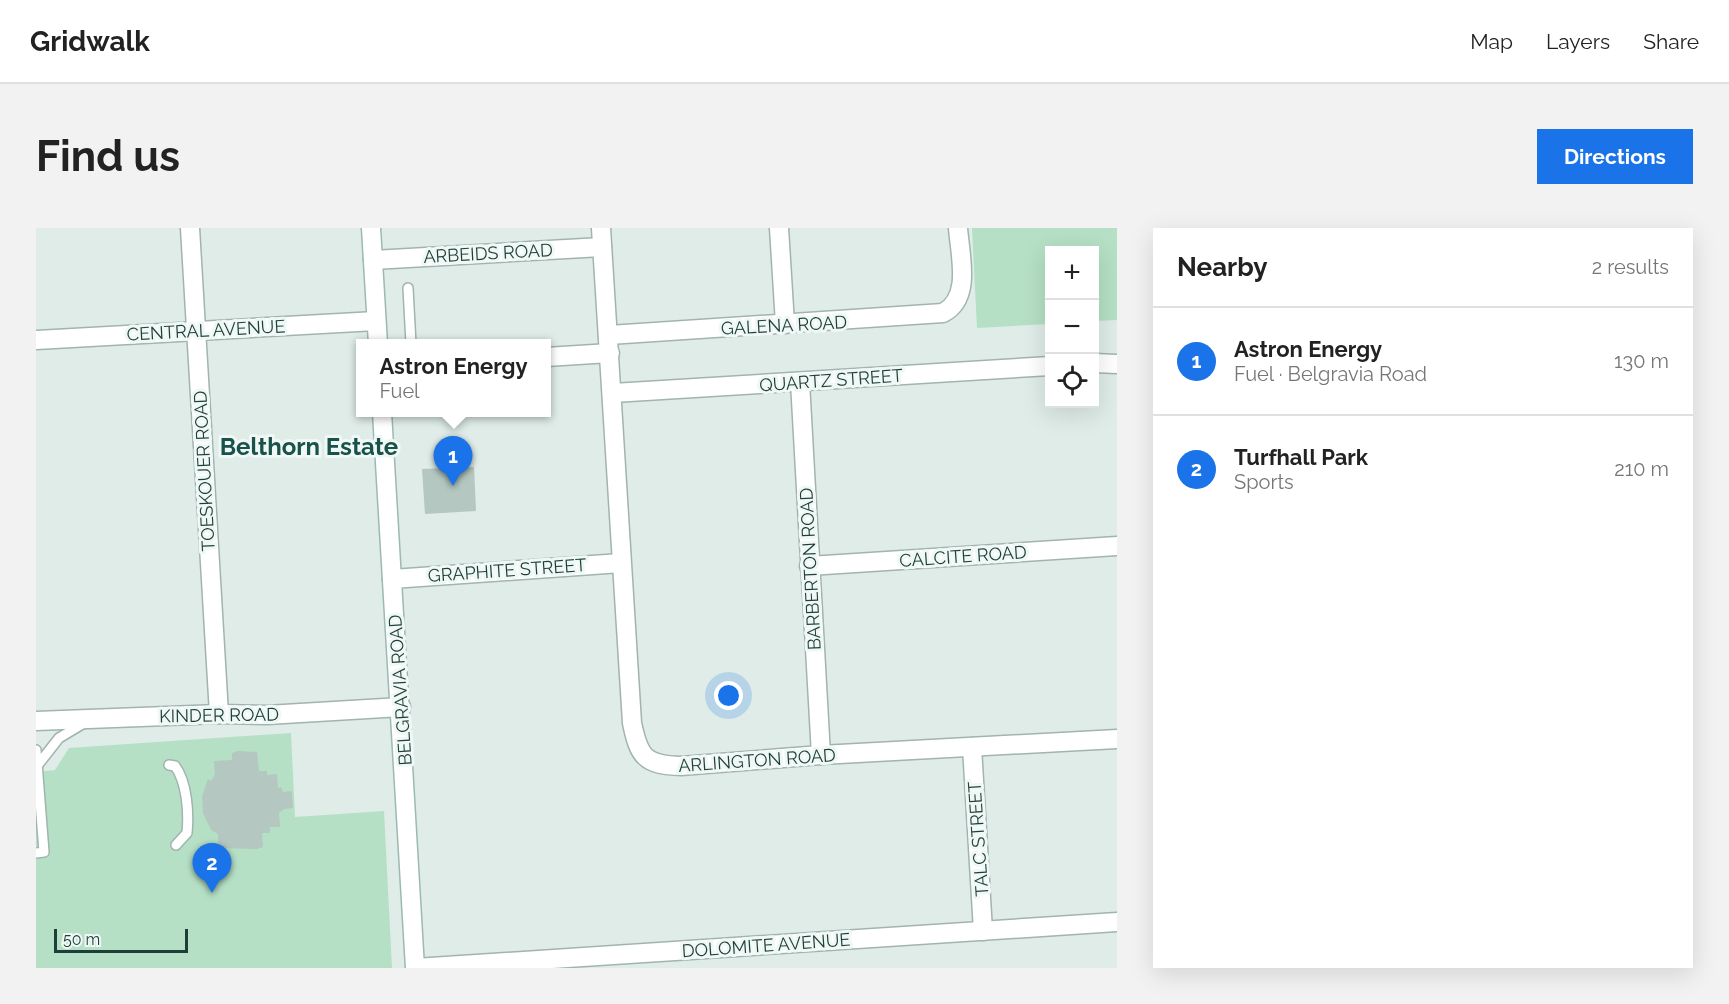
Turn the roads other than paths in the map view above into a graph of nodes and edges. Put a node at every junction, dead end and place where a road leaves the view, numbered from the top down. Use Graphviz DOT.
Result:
graph roads {
  1 [pos="190,228"];
  2 [pos="371,228"];
  3 [pos="601,228"];
  4 [pos="779,228"];
  5 [pos="958,228"];
  6 [pos="602,247"];
  7 [pos="373,260"];
  8 [pos="408,288"];
  9 [pos="376,321"];
  10 [pos="785,324"];
  11 [pos="196,330"];
  12 [pos="609,335"];
  13 [pos="378,339"];
  14 [pos="411,339"];
  15 [pos="36,340"];
  16 [pos="610,354"];
  17 [pos="551,357"];
  18 [pos="1099,363"];
  19 [pos="1117,364"];
  20 [pos="1045,366"];
  21 [pos="800,382"];
  22 [pos="613,393"];
  23 [pos="382,417"];
  24 [pos="1117,546"];
  25 [pos="621,562"];
  26 [pos="809,566"];
  27 [pos="392,579"];
  28 [pos="401,707"];
  29 [pos="219,714"];
  30 [pos="92,718"];
  31 [pos="36,721"];
  32 [pos="1117,739"];
  33 [pos="972,747"];
  34 [pos="36,750"];
  35 [pos="821,755"];
  36 [pos="170,765"];
  37 [pos="37,766"];
  38 [pos="176,845"];
  39 [pos="36,853"];
  40 [pos="1117,922"];
  41 [pos="983,931"];
  42 [pos="643,961"];
  43 [pos="415,968"];
  1 -- 11 [label="street, TOESKOUER ROAD"];
  2 -- 7 [label="street"];
  3 -- 6 [label="street, ARLINGTON ROAD"];
  4 -- 10 [label="street"];
  5 -- 10 [label="street, GALENA ROAD"];
  6 -- 7 [label="street, ARBEIDS ROAD"];
  6 -- 12 [label="street, ARLINGTON ROAD"];
  7 -- 9 [label="street"];
  8 -- 14 [label="lane"];
  9 -- 11 [label="street, CENTRAL AVENUE"];
  9 -- 13 [label="street"];
  10 -- 12 [label="street, GALENA ROAD"];
  11 -- 15 [label="street, CENTRAL AVENUE"];
  11 -- 29 [label="street, TOESKOUER ROAD"];
  12 -- 16 [label="street, ARLINGTON ROAD"];
  16 -- 17 [label="street"];
  16 -- 22 [label="street, ARLINGTON ROAD"];
  18 -- 19 [label="street"];
  20 -- 21 [label="street, QUARTZ STREET"];
  21 -- 22 [label="street, QUARTZ STREET"];
  21 -- 26 [label="street, BARBERTON ROAD"];
  22 -- 25 [label="street, ARLINGTON ROAD"];
  23 -- 27 [label="street, BELGRAVIA ROAD"];
  24 -- 26 [label="street, CALCITE ROAD"];
  25 -- 27 [label="street, GRAPHITE STREET"];
  25 -- 35 [label="street, ARLINGTON ROAD"];
  26 -- 35 [label="street, BARBERTON ROAD"];
  27 -- 28 [label="street, BELGRAVIA ROAD"];
  28 -- 29 [label="street, KINDER ROAD"];
  28 -- 43 [label="street, BELGRAVIA ROAD"];
  29 -- 30 [label="street, KINDER ROAD"];
  30 -- 31 [label="street, KINDER ROAD"];
  30 -- 37 [label="lane"];
  32 -- 33 [label="street, ARLINGTON ROAD"];
  33 -- 35 [label="street, ARLINGTON ROAD"];
  33 -- 41 [label="street, TALC STREET"];
  34 -- 37 [label="lane"];
  36 -- 38 [label="lane"];
  37 -- 39 [label="lane"];
  40 -- 41 [label="street, DOLOMITE AVENUE"];
  41 -- 42 [label="street, DOLOMITE AVENUE"];
  42 -- 43 [label="street, DOLOMITE AVENUE"];
}
